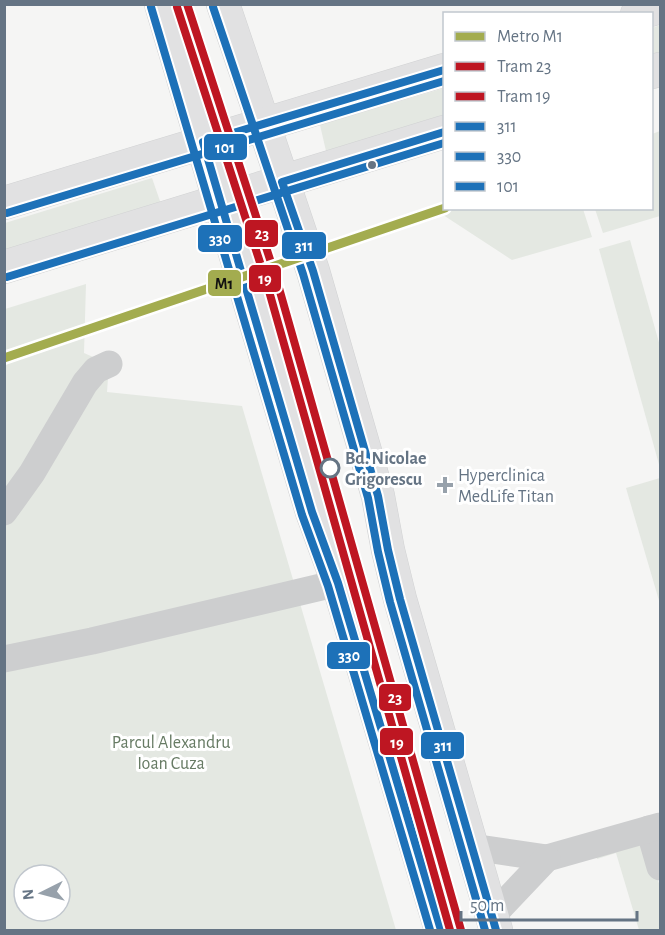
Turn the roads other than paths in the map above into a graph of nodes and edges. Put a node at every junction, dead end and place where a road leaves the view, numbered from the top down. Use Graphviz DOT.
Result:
graph roads {
  1 [pos="162,4"];
  2 [pos="223,4"];
  3 [pos="660,6"];
  4 [pos="643,12"];
  5 [pos="443,70"];
  6 [pos="262,124"];
  7 [pos="443,132"];
  8 [pos="203,142"];
  9 [pos="282,182"];
  10 [pos="221,202"];
  11 [pos="4,203"];
  12 [pos="4,267"];
  13 [pos="109,364"];
  14 [pos="4,512"];
  15 [pos="338,583"];
  16 [pos="4,659"];
  17 [pos="655,827"];
  18 [pos="472,847"];
  19 [pos="547,858"];
  20 [pos="660,867"];
  21 [pos="494,923"];
  22 [pos="441,930"];
  1 -- 8 [label="main road"];
  2 -- 6 [label="main road"];
  3 -- 4 [label="main road"];
  5 -- 6 [label="main road"];
  6 -- 8 [label="main road"];
  6 -- 9 [label="main road"];
  7 -- 9 [label="main road"];
  8 -- 10 [label="main road"];
  8 -- 11 [label="main road"];
  9 -- 10 [label="main road"];
  9 -- 18 [label="main road"];
  10 -- 12 [label="main road"];
  10 -- 15 [label="main road"];
  13 -- 14 [label="street"];
  15 -- 16 [label="street"];
  15 -- 22 [label="main road"];
  17 -- 19 [label="street"];
  17 -- 20 [label="street"];
  18 -- 19 [label="street"];
  18 -- 21 [label="main road"];
  19 -- 21 [label="street"];
}
